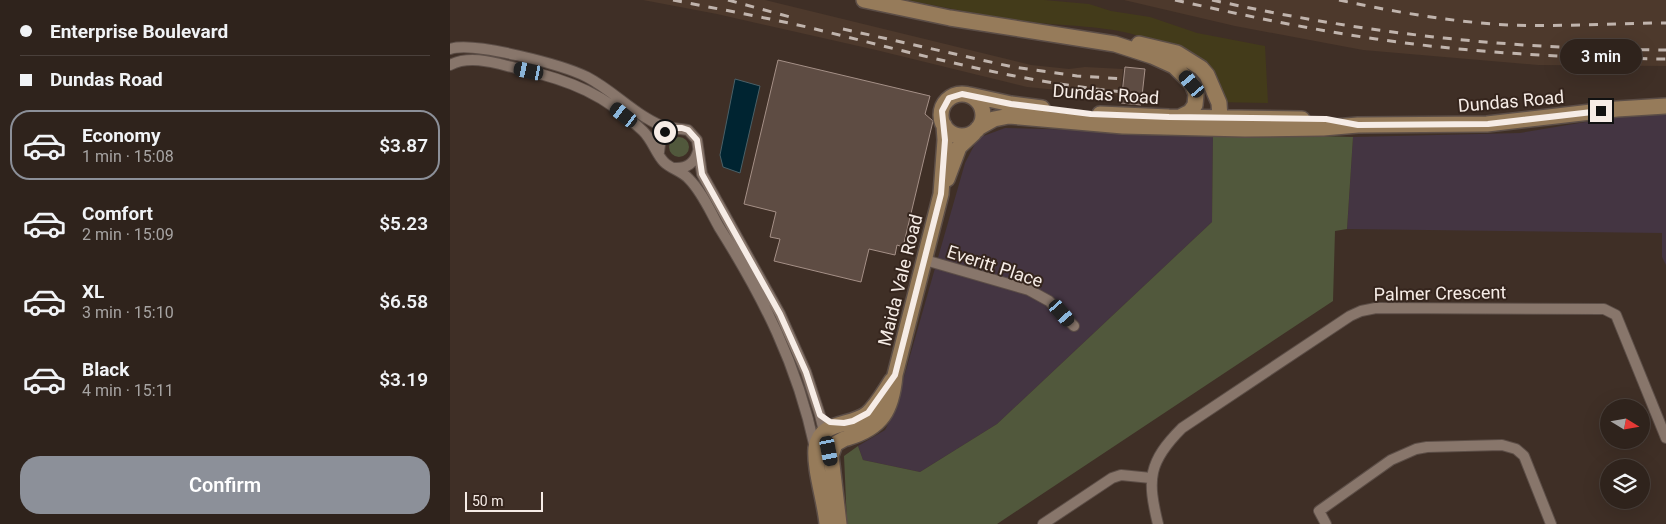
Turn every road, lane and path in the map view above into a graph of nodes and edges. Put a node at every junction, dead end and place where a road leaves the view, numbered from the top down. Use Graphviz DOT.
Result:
graph roads {
  1 [pos="864,0"];
  2 [pos="1114,44"];
  3 [pos="450,49"];
  4 [pos="450,65"];
  5 [pos="1207,75"];
  6 [pos="1196,94"];
  7 [pos="970,95"];
  8 [pos="1666,106"];
  9 [pos="1028,111"];
  10 [pos="1180,117"];
  11 [pos="1242,117"];
  12 [pos="1212,122"];
  13 [pos="944,125"];
  14 [pos="1358,125"];
  15 [pos="670,129"];
  16 [pos="976,131"];
  17 [pos="698,150"];
  18 [pos="659,153"];
  19 [pos="673,168"];
  20 [pos="941,194"];
  21 [pos="925,260"];
  22 [pos="1074,326"];
  23 [pos="820,415"];
  24 [pos="845,433"];
  25 [pos="820,434"];
  26 [pos="1666,438"];
  27 [pos="831,462"];
  28 [pos="1151,478"];
  29 [pos="827,524"];
  30 [pos="839,524"];
  31 [pos="1043,524"];
  32 [pos="1158,524"];
  33 [pos="1326,524"];
  34 [pos="1551,524"];
  1 -- 2 [label="main road, Dundas Road"];
  2 -- 5 [label="main road, Dundas Road"];
  2 -- 6 [label="main road, Dundas Road"];
  3 -- 15 [label="street"];
  4 -- 18 [label="street"];
  5 -- 11 [label="main road, Dundas Road"];
  5 -- 12 [label="main road, Dundas Road"];
  6 -- 10 [label="main road, Dundas Road"];
  6 -- 12 [label="main road, Dundas Road"];
  7 -- 9 [label="main road, Maida Vale Road"];
  7 -- 13 [label="main road, Maida Vale Road"];
  7 -- 16 [label="main road"];
  8 -- 14 [label="main road, Dundas Road"];
  9 -- 10 [label="main road, Dundas Road"];
  9 -- 12 [label="main road, Dundas Road"];
  9 -- 16 [label="main road, Maida Vale Road"];
  10 -- 12 [label="main road, Dundas Road"];
  11 -- 12 [label="main road, Dundas Road"];
  11 -- 14 [label="main road, Dundas Road"];
  12 -- 14 [label="main road, Dundas Road"];
  13 -- 16 [label="main road"];
  13 -- 20 [label="main road, Maida Vale Road"];
  15 -- 17 [label="street"];
  15 -- 18 [label="street"];
  16 -- 20 [label="main road, Maida Vale Road"];
  17 -- 19 [label="street"];
  17 -- 23 [label="street"];
  18 -- 19 [label="street"];
  19 -- 25 [label="street"];
  20 -- 21 [label="main road, Maida Vale Road"];
  21 -- 22 [label="street, Everitt Place"];
  21 -- 24 [label="main road, Maida Vale Road"];
  23 -- 24 [label="street"];
  23 -- 25 [label="street"];
  24 -- 25 [label="main road, Maida Vale Road"];
  24 -- 27 [label="main road"];
  25 -- 27 [label="street"];
  25 -- 29 [label="main road"];
  26 -- 28 [label="street, Palmer Crescent"];
  27 -- 30 [label="main road"];
  28 -- 31 [label="street"];
  28 -- 32 [label="street, Palmer Crescent"];
  33 -- 34 [label="street"];
}
